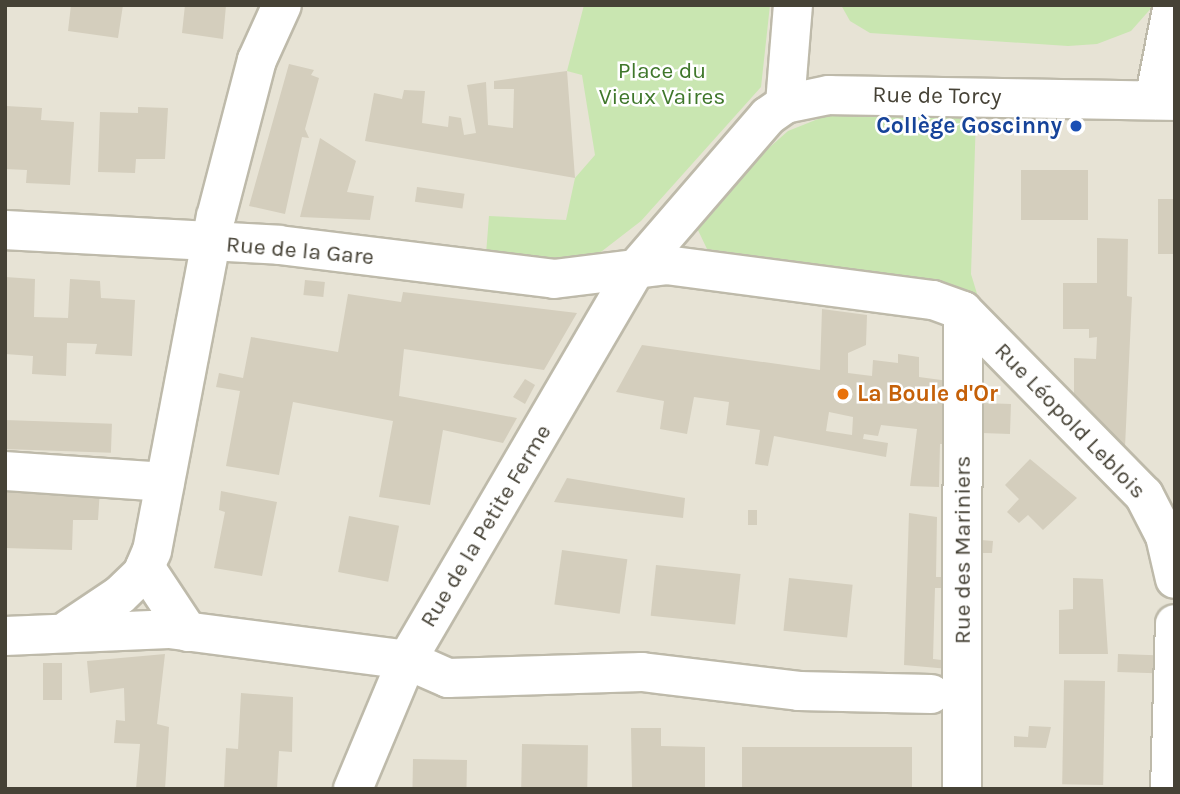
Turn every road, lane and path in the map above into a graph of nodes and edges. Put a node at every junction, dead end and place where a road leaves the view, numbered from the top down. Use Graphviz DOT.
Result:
graph roads {
  1 [pos="282,5"];
  2 [pos="793,5"];
  3 [pos="1173,5"];
  4 [pos="1165,100"];
  5 [pos="785,104"];
  6 [pos="5,230"];
  7 [pos="211,243"];
  8 [pos="635,271"];
  9 [pos="963,311"];
  10 [pos="5,471"];
  11 [pos="165,482"];
  12 [pos="145,568"];
  13 [pos="1175,579"];
  14 [pos="1175,624"];
  15 [pos="69,629"];
  16 [pos="188,632"];
  17 [pos="5,636"];
  18 [pos="407,660"];
  19 [pos="931,694"];
  20 [pos="353,789"];
  21 [pos="962,789"];
  22 [pos="1170,789"];
  1 -- 7 [label="street"];
  2 -- 5 [label="street"];
  3 -- 4 [label="street"];
  4 -- 5 [label="street, Rue de Torcy"];
  5 -- 8 [label="street, Rue de la Petite Ferme"];
  6 -- 7 [label="street"];
  7 -- 8 [label="street, Rue de la Gare"];
  7 -- 11 [label="street, Rue de la Gare"];
  8 -- 9 [label="street"];
  8 -- 18 [label="street, Rue de la Petite Ferme"];
  9 -- 13 [label="street, Rue Léopold Leblois"];
  9 -- 21 [label="street, Rue des Mariniers"];
  10 -- 11 [label="street"];
  11 -- 12 [label="street, Rue de la Gare"];
  12 -- 15 [label="street, Rue de la Gare"];
  12 -- 16 [label="street"];
  14 -- 22 [label="street"];
  15 -- 16 [label="street"];
  15 -- 17 [label="street, Rue de la Gare"];
  16 -- 18 [label="street"];
  18 -- 19 [label="street"];
  18 -- 20 [label="street, Rue de la Petite Ferme"];
}
